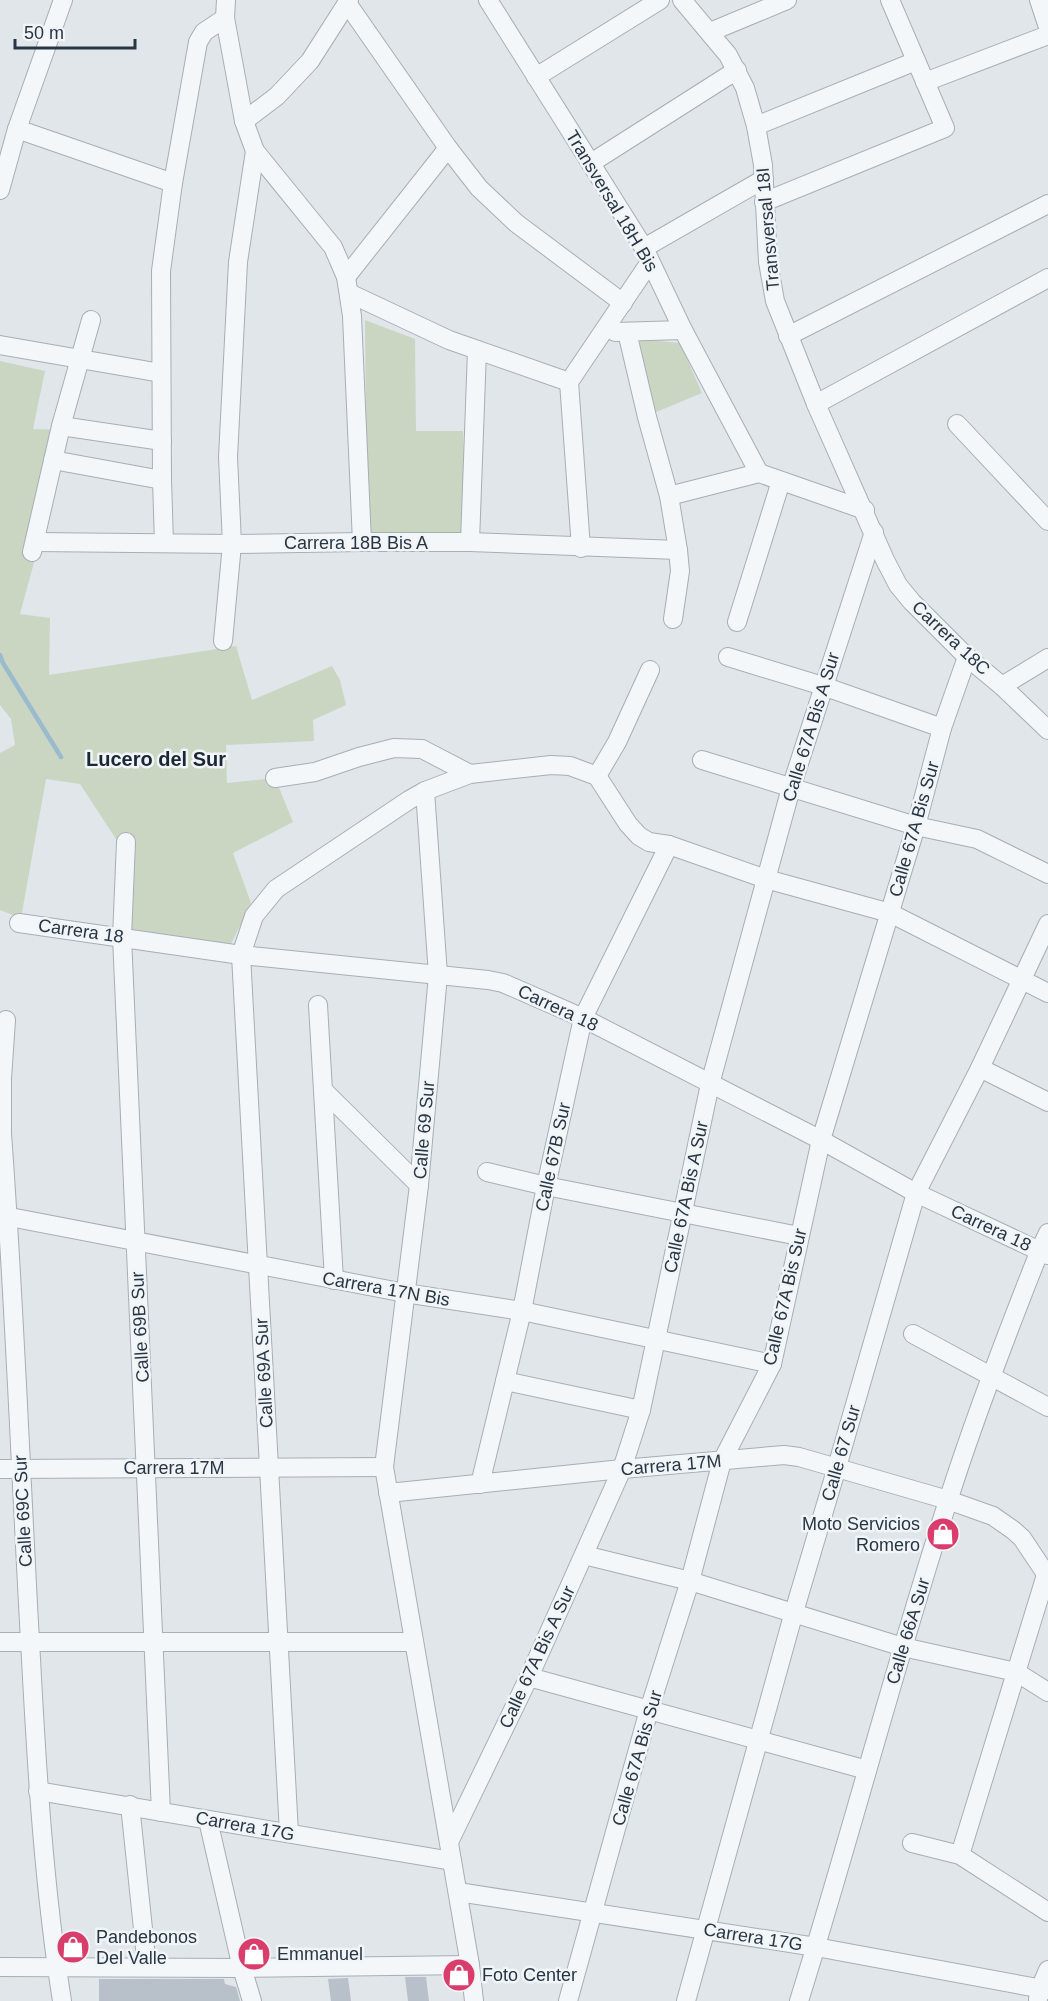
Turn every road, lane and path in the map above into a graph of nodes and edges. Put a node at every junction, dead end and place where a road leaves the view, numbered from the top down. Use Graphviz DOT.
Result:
graph roads {
  1 [pos="63,0"];
  2 [pos="488,0"];
  3 [pos="660,0"];
  4 [pos="682,0"];
  5 [pos="787,0"];
  6 [pos="890,0"];
  7 [pos="1039,0"];
  8 [pos="348,2"];
  9 [pos="755,6"];
  10 [pos="225,9"];
  11 [pos="1048,27"];
  12 [pos="711,32"];
  13 [pos="1048,35"];
  14 [pos="916,61"];
  15 [pos="737,70"];
  16 [pos="536,76"];
  17 [pos="925,82"];
  18 [pos="244,121"];
  19 [pos="756,126"];
  20 [pos="17,129"];
  21 [pos="448,148"];
  22 [pos="255,151"];
  23 [pos="591,163"];
  24 [pos="764,178"];
  25 [pos="173,183"];
  26 [pos="0,190"];
  27 [pos="764,202"];
  28 [pos="1048,204"];
  29 [pos="647,255"];
  30 [pos="1048,278"];
  31 [pos="348,285"];
  32 [pos="623,303"];
  33 [pos="91,320"];
  34 [pos="682,330"];
  35 [pos="627,332"];
  36 [pos="603,333"];
  37 [pos="788,336"];
  38 [pos="0,345"];
  39 [pos="477,350"];
  40 [pos="79,359"];
  41 [pos="161,373"];
  42 [pos="569,382"];
  43 [pos="816,404"];
  44 [pos="957,423"];
  45 [pos="61,426"];
  46 [pos="162,441"];
  47 [pos="52,460"];
  48 [pos="759,473"];
  49 [pos="162,480"];
  50 [pos="781,481"];
  51 [pos="669,496"];
  52 [pos="865,510"];
  53 [pos="1048,520"];
  54 [pos="874,532"];
  55 [pos="362,542"];
  56 [pos="470,542"];
  57 [pos="164,543"];
  58 [pos="232,544"];
  59 [pos="581,548"];
  60 [pos="678,550"];
  61 [pos="673,620"];
  62 [pos="737,622"];
  63 [pos="223,641"];
  64 [pos="728,657"];
  65 [pos="967,657"];
  66 [pos="1048,658"];
  67 [pos="650,670"];
  68 [pos="823,686"];
  69 [pos="1002,686"];
  70 [pos="942,728"];
  71 [pos="1048,730"];
  72 [pos="702,760"];
  73 [pos="470,774"];
  74 [pos="597,776"];
  75 [pos="275,778"];
  76 [pos="791,788"];
  77 [pos="425,791"];
  78 [pos="916,826"];
  79 [pos="126,842"];
  80 [pos="669,845"];
  81 [pos="1048,874"];
  82 [pos="766,879"];
  83 [pos="890,913"];
  84 [pos="19,923"];
  85 [pos="1048,924"];
  86 [pos="122,937"];
  87 [pos="241,955"];
  88 [pos="438,975"];
  89 [pos="1022,980"];
  90 [pos="1048,993"];
  91 [pos="318,1005"];
  92 [pos="584,1018"];
  93 [pos="6,1020"];
  94 [pos="980,1068"];
  95 [pos="710,1084"];
  96 [pos="323,1090"];
  97 [pos="1048,1102"];
  98 [pos="821,1140"];
  99 [pos="487,1173"];
  100 [pos="419,1185"];
  101 [pos="546,1186"];
  102 [pos="916,1193"];
  103 [pos="682,1214"];
  104 [pos="4,1216"];
  105 [pos="1048,1233"];
  106 [pos="799,1236"];
  107 [pos="136,1242"];
  108 [pos="1044,1252"];
  109 [pos="258,1266"];
  110 [pos="334,1280"];
  111 [pos="405,1293"];
  112 [pos="522,1311"];
  113 [pos="7,1333"];
  114 [pos="913,1334"];
  115 [pos="655,1340"];
  116 [pos="772,1364"];
  117 [pos="990,1376"];
  118 [pos="505,1381"];
  119 [pos="1048,1407"];
  120 [pos="641,1410"];
  121 [pos="722,1461"];
  122 [pos="384,1467"];
  123 [pos="837,1467"];
  124 [pos="146,1468"];
  125 [pos="269,1468"];
  126 [pos="0,1469"];
  127 [pos="21,1469"];
  128 [pos="622,1469"];
  129 [pos="480,1484"];
  130 [pos="388,1493"];
  131 [pos="948,1500"];
  132 [pos="584,1555"];
  133 [pos="1047,1576"];
  134 [pos="690,1581"];
  135 [pos="794,1612"];
  136 [pos="0,1642"];
  137 [pos="414,1642"];
  138 [pos="30,1643"];
  139 [pos="154,1643"];
  140 [pos="279,1643"];
  141 [pos="903,1647"];
  142 [pos="1016,1672"];
  143 [pos="529,1677"];
  144 [pos="1048,1692"];
  145 [pos="649,1710"];
  146 [pos="759,1741"];
  147 [pos="867,1770"];
  148 [pos="38,1791"];
  149 [pos="130,1805"];
  150 [pos="161,1812"];
  151 [pos="208,1820"];
  152 [pos="289,1833"];
  153 [pos="449,1842"];
  154 [pos="912,1843"];
  155 [pos="960,1854"];
  156 [pos="452,1860"];
  157 [pos="458,1892"];
  158 [pos="594,1912"];
  159 [pos="1048,1912"];
  160 [pos="705,1930"];
  161 [pos="816,1947"];
  162 [pos="470,1965"];
  163 [pos="0,1967"];
  164 [pos="56,1967"];
  165 [pos="147,1967"];
  166 [pos="242,1968"];
  167 [pos="1048,1970"];
  168 [pos="1042,1993"];
  169 [pos="62,2001"];
  170 [pos="252,2001"];
  171 [pos="474,2001"];
  172 [pos="568,2001"];
  173 [pos="686,2001"];
  174 [pos="799,2001"];
  1 -- 20 [label="street"];
  2 -- 16 [label="street, Transversal 18H Bis"];
  3 -- 16 [label="street"];
  4 -- 12 [label="street, Transversal 18I"];
  5 -- 9 [label="street"];
  6 -- 14 [label="street"];
  7 -- 11 [label="street"];
  8 -- 18 [label="street"];
  8 -- 21 [label="street"];
  9 -- 12 [label="street"];
  10 -- 18 [label="street"];
  10 -- 25 [label="street"];
  12 -- 15 [label="street, Transversal 18I"];
  13 -- 17 [label="street"];
  14 -- 17 [label="street"];
  14 -- 19 [label="street"];
  15 -- 19 [label="street, Transversal 18I"];
  15 -- 23 [label="street"];
  16 -- 23 [label="street, Transversal 18H Bis"];
  17 -- 27 [label="street"];
  18 -- 22 [label="street"];
  19 -- 24 [label="street, Transversal 18I"];
  20 -- 25 [label="street"];
  20 -- 26 [label="street"];
  21 -- 31 [label="street"];
  21 -- 32 [label="street"];
  22 -- 31 [label="street"];
  22 -- 58 [label="street"];
  23 -- 29 [label="street, Transversal 18H Bis"];
  24 -- 27 [label="street, Transversal 18I"];
  24 -- 29 [label="street"];
  25 -- 41 [label="street"];
  27 -- 37 [label="street, Transversal 18I"];
  28 -- 37 [label="street"];
  29 -- 32 [label="street"];
  29 -- 34 [label="street, Transversal 18H Bis"];
  30 -- 43 [label="street"];
  31 -- 39 [label="street"];
  31 -- 55 [label="street"];
  32 -- 36 [label="street"];
  33 -- 40 [label="street"];
  34 -- 35 [label="street"];
  34 -- 48 [label="street, Transversal 18H Bis"];
  35 -- 36 [label="street"];
  35 -- 51 [label="street"];
  36 -- 42 [label="street"];
  37 -- 43 [label="street, Transversal 18I"];
  38 -- 40 [label="street"];
  39 -- 42 [label="street"];
  39 -- 56 [label="street"];
  40 -- 41 [label="street"];
  40 -- 45 [label="street"];
  41 -- 46 [label="street"];
  42 -- 59 [label="street"];
  43 -- 52 [label="street, Transversal 18I"];
  44 -- 53 [label="street"];
  45 -- 46 [label="street"];
  45 -- 47 [label="street"];
  46 -- 49 [label="street"];
  47 -- 49 [label="street"];
  47 -- 57 [label="street, Carrera 18B Bis A"];
  48 -- 50 [label="street"];
  48 -- 51 [label="street"];
  49 -- 57 [label="street"];
  50 -- 52 [label="street"];
  50 -- 62 [label="street"];
  51 -- 60 [label="street"];
  52 -- 54 [label="street, Transversal 18I"];
  54 -- 65 [label="street, Carrera 18C"];
  54 -- 68 [label="street, Calle 67A Bis A Sur"];
  55 -- 56 [label="street, Carrera 18B Bis A"];
  55 -- 58 [label="street, Carrera 18B Bis A"];
  56 -- 59 [label="street, Carrera 18B Bis A"];
  57 -- 58 [label="street, Carrera 18B Bis A"];
  58 -- 63 [label="street"];
  59 -- 60 [label="street, Carrera 18B Bis A"];
  60 -- 61 [label="street"];
  64 -- 68 [label="street"];
  65 -- 69 [label="street, Carrera 18C"];
  65 -- 70 [label="street, Calle 67A Bis Sur"];
  66 -- 69 [label="street"];
  67 -- 74 [label="street"];
  68 -- 70 [label="street"];
  68 -- 76 [label="street, Calle 67A Bis A Sur"];
  69 -- 71 [label="street, Carrera 18C"];
  70 -- 78 [label="street, Calle 67A Bis Sur"];
  72 -- 76 [label="street"];
  73 -- 74 [label="street"];
  73 -- 75 [label="street"];
  73 -- 77 [label="street"];
  74 -- 80 [label="street"];
  76 -- 78 [label="street"];
  76 -- 82 [label="street, Calle 67A Bis A Sur"];
  77 -- 87 [label="street, Calle 69A Sur"];
  77 -- 88 [label="street, Calle 69 Sur"];
  78 -- 81 [label="street"];
  78 -- 83 [label="street, Calle 67A Bis Sur"];
  79 -- 86 [label="street, Calle 69B Sur"];
  80 -- 82 [label="street"];
  80 -- 92 [label="street, Calle 67B Sur"];
  82 -- 83 [label="street"];
  82 -- 95 [label="street, Calle 67A Bis A Sur"];
  83 -- 89 [label="street"];
  83 -- 98 [label="street, Calle 67A Bis Sur"];
  84 -- 86 [label="street, Carrera 18"];
  85 -- 89 [label="street, Calle 67 Sur"];
  86 -- 87 [label="street, Carrera 18"];
  86 -- 107 [label="street, Calle 69B Sur"];
  87 -- 88 [label="street, Carrera 18"];
  87 -- 109 [label="street, Calle 69A Sur"];
  88 -- 92 [label="street, Carrera 18"];
  88 -- 100 [label="street, Calle 69 Sur"];
  89 -- 90 [label="street"];
  89 -- 94 [label="street, Calle 67 Sur"];
  91 -- 96 [label="street"];
  92 -- 95 [label="street, Carrera 18"];
  92 -- 101 [label="street, Calle 67B Sur"];
  93 -- 104 [label="street, Calle 69C Sur"];
  94 -- 97 [label="street"];
  94 -- 102 [label="street, Calle 67 Sur"];
  95 -- 98 [label="street, Carrera 18"];
  95 -- 103 [label="street, Calle 67A Bis A Sur"];
  96 -- 100 [label="street"];
  96 -- 110 [label="street"];
  98 -- 102 [label="street, Carrera 18"];
  98 -- 106 [label="street, Calle 67A Bis Sur"];
  99 -- 101 [label="street"];
  100 -- 111 [label="street, Calle 69 Sur"];
  101 -- 103 [label="street"];
  101 -- 112 [label="street, Calle 67B Sur"];
  102 -- 108 [label="street, Carrera 18"];
  102 -- 123 [label="street, Calle 67 Sur"];
  103 -- 106 [label="street"];
  103 -- 115 [label="street, Calle 67A Bis A Sur"];
  104 -- 107 [label="street, Carrera 17N Bis"];
  104 -- 113 [label="street, Calle 69C Sur"];
  105 -- 108 [label="street, Calle 66A Sur"];
  106 -- 116 [label="street, Calle 67A Bis Sur"];
  107 -- 109 [label="street, Carrera 17N Bis"];
  107 -- 124 [label="street, Calle 69B Sur"];
  108 -- 117 [label="street, Calle 66A Sur"];
  109 -- 110 [label="street, Carrera 17N Bis"];
  109 -- 125 [label="street, Calle 69A Sur"];
  110 -- 111 [label="street, Carrera 17N Bis"];
  111 -- 112 [label="street, Carrera 17N Bis"];
  111 -- 122 [label="street, Calle 69 Sur"];
  112 -- 115 [label="street, Carrera 17N Bis"];
  112 -- 118 [label="street, Calle 67B Sur"];
  113 -- 127 [label="street, Calle 69C Sur"];
  114 -- 117 [label="street"];
  115 -- 116 [label="street, Carrera 17N Bis"];
  115 -- 120 [label="street, Calle 67A Bis A Sur"];
  116 -- 121 [label="street, Calle 67A Bis Sur"];
  117 -- 119 [label="street"];
  117 -- 131 [label="street, Calle 66A Sur"];
  118 -- 120 [label="street"];
  118 -- 129 [label="street, Calle 67B Sur"];
  120 -- 128 [label="street, Calle 67A Bis A Sur"];
  121 -- 123 [label="street, Carrera 17M"];
  121 -- 128 [label="street, Carrera 17M"];
  121 -- 134 [label="street, Calle 67A Bis Sur"];
  122 -- 125 [label="street, Carrera 17M"];
  122 -- 130 [label="street, Calle 69 Sur"];
  123 -- 131 [label="street, Carrera 17M"];
  123 -- 135 [label="street, Calle 67 Sur"];
  124 -- 125 [label="street, Carrera 17M"];
  124 -- 127 [label="street, Carrera 17M"];
  124 -- 139 [label="street, Calle 69B Sur"];
  125 -- 140 [label="street, Calle 69A Sur"];
  126 -- 127 [label="street, Carrera 17M"];
  127 -- 138 [label="street, Calle 69C Sur"];
  128 -- 129 [label="street, Carrera 17M"];
  128 -- 132 [label="street, Calle 67A Bis A Sur"];
  129 -- 130 [label="street, Carrera 17M"];
  130 -- 137 [label="street, Calle 69 Sur"];
  131 -- 133 [label="street, Carrera 17M"];
  131 -- 141 [label="street, Calle 66A Sur"];
  132 -- 134 [label="street"];
  132 -- 143 [label="street, Calle 67A Bis A Sur"];
  133 -- 142 [label="street"];
  134 -- 135 [label="street"];
  134 -- 145 [label="street, Calle 67A Bis Sur"];
  135 -- 141 [label="street"];
  135 -- 146 [label="street, Calle 67 Sur"];
  136 -- 138 [label="street"];
  137 -- 140 [label="street"];
  137 -- 153 [label="street, Calle 69 Sur"];
  138 -- 139 [label="street"];
  138 -- 148 [label="street, Calle 69C Sur"];
  139 -- 140 [label="street"];
  139 -- 150 [label="street, Calle 69B Sur"];
  140 -- 152 [label="street, Calle 69A Sur"];
  141 -- 142 [label="street"];
  141 -- 147 [label="street, Calle 66A Sur"];
  142 -- 144 [label="street"];
  142 -- 155 [label="street"];
  143 -- 145 [label="street"];
  143 -- 153 [label="street, Calle 67A Bis A Sur"];
  145 -- 146 [label="street"];
  145 -- 158 [label="street, Calle 67A Bis Sur"];
  146 -- 147 [label="street"];
  146 -- 160 [label="street, Calle 67 Sur"];
  147 -- 161 [label="street, Calle 66A Sur"];
  148 -- 149 [label="street, Carrera 17G"];
  148 -- 164 [label="street, Calle 69C Sur"];
  149 -- 150 [label="street, Carrera 17G"];
  149 -- 165 [label="street"];
  150 -- 151 [label="street, Carrera 17G"];
  151 -- 152 [label="street, Carrera 17G"];
  151 -- 166 [label="street"];
  152 -- 156 [label="street, Carrera 17G"];
  153 -- 156 [label="street, Calle 69 Sur"];
  154 -- 155 [label="street"];
  155 -- 159 [label="street"];
  156 -- 157 [label="street, Calle 69 Sur"];
  157 -- 158 [label="street, Carrera 17G"];
  157 -- 162 [label="street, Calle 69 Sur"];
  158 -- 160 [label="street, Carrera 17G"];
  158 -- 172 [label="street, Calle 67A Bis Sur"];
  160 -- 161 [label="street, Carrera 17G"];
  160 -- 173 [label="street, Calle 67 Sur"];
  161 -- 168 [label="street, Carrera 17G"];
  161 -- 174 [label="street, Calle 66A Sur"];
  162 -- 166 [label="street"];
  162 -- 171 [label="street, Calle 69 Sur"];
  163 -- 164 [label="street"];
  164 -- 165 [label="street"];
  164 -- 169 [label="street, Calle 69C Sur"];
  165 -- 166 [label="street"];
  166 -- 170 [label="street"];
  167 -- 168 [label="street"];
}
